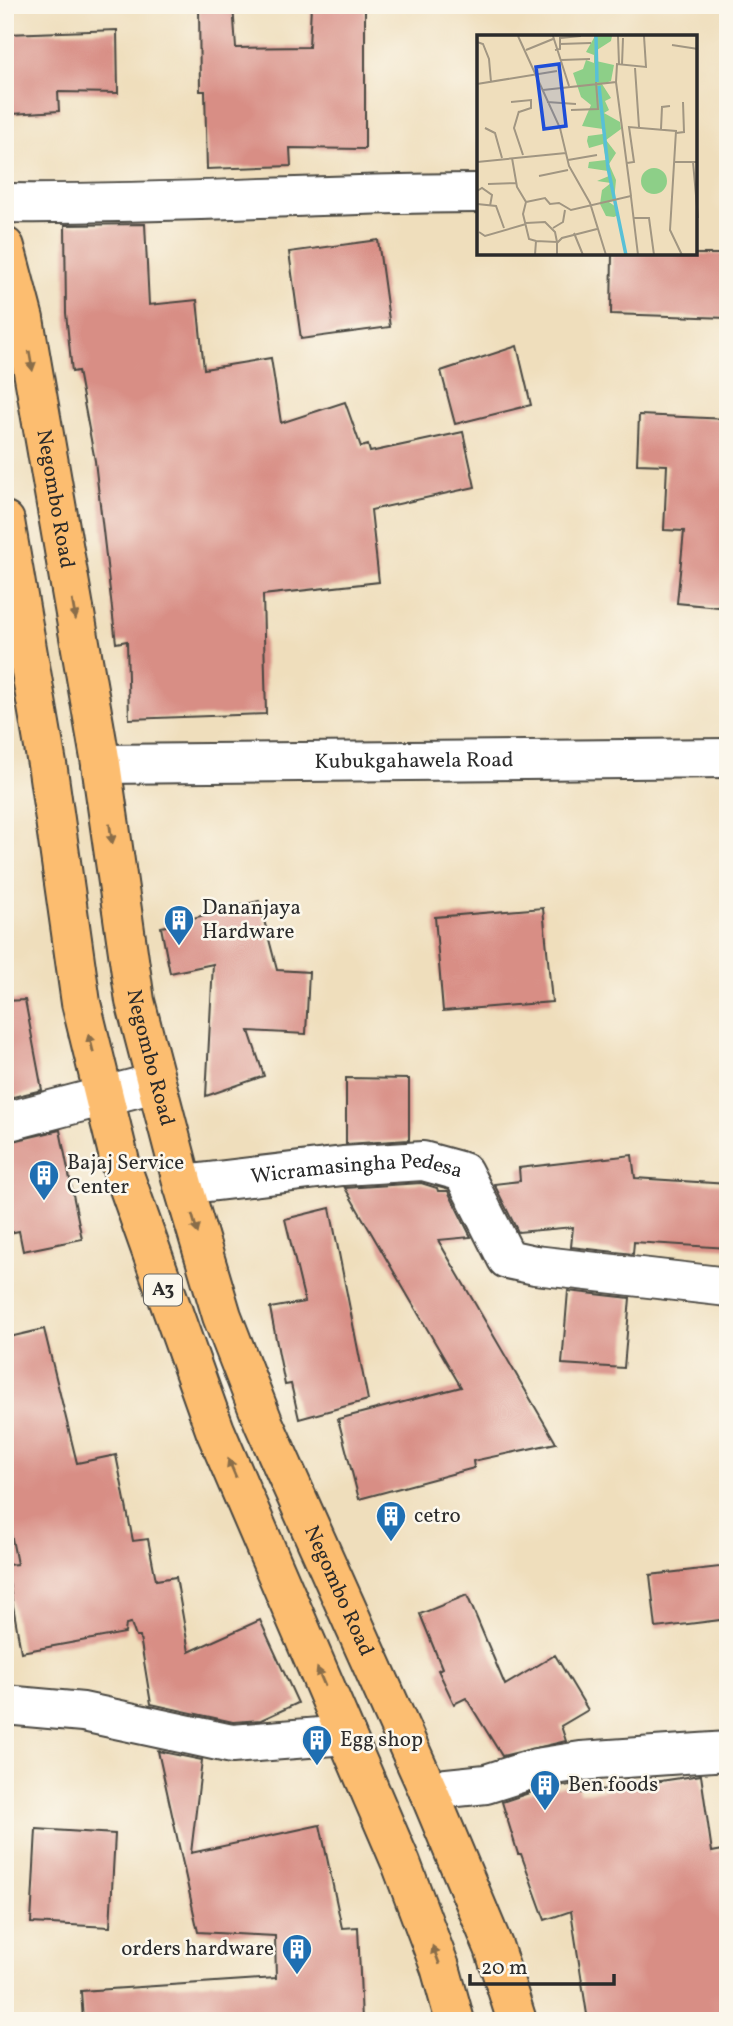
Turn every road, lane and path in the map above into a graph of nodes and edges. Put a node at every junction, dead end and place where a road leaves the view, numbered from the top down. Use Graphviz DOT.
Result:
graph roads {
  1 [pos="477,193"];
  2 [pos="5,203"];
  3 [pos="5,247"];
  4 [pos="5,521"];
  5 [pos="728,758"];
  6 [pos="101,764"];
  7 [pos="155,1083"];
  8 [pos="103,1096"];
  9 [pos="5,1122"];
  10 [pos="183,1185"];
  11 [pos="728,1287"];
  12 [pos="5,1705"];
  13 [pos="346,1735"];
  14 [pos="728,1751"];
  15 [pos="428,1790"];
  16 [pos="455,2021"];
  17 [pos="517,2021"];
  1 -- 2 [label="street"];
  3 -- 6 [label="highway, Negombo Road / A3, one-way"];
  8 -- 4 [label="highway, A3, one-way"];
  5 -- 6 [label="street, Kubukgahawela Road"];
  6 -- 7 [label="highway, Negombo Road / A3, one-way"];
  7 -- 8 [label="street"];
  7 -- 10 [label="highway, Negombo Road / A3"];
  8 -- 9 [label="street"];
  13 -- 8 [label="highway, A3, one-way"];
  10 -- 11 [label="street, Wicramasingha Pedesa"];
  10 -- 15 [label="highway, Negombo Road / A3, one-way"];
  12 -- 13 [label="street"];
  16 -- 13 [label="highway, A3, one-way"];
  14 -- 15 [label="street"];
  15 -- 17 [label="highway, Negombo Road / A3"];
}
